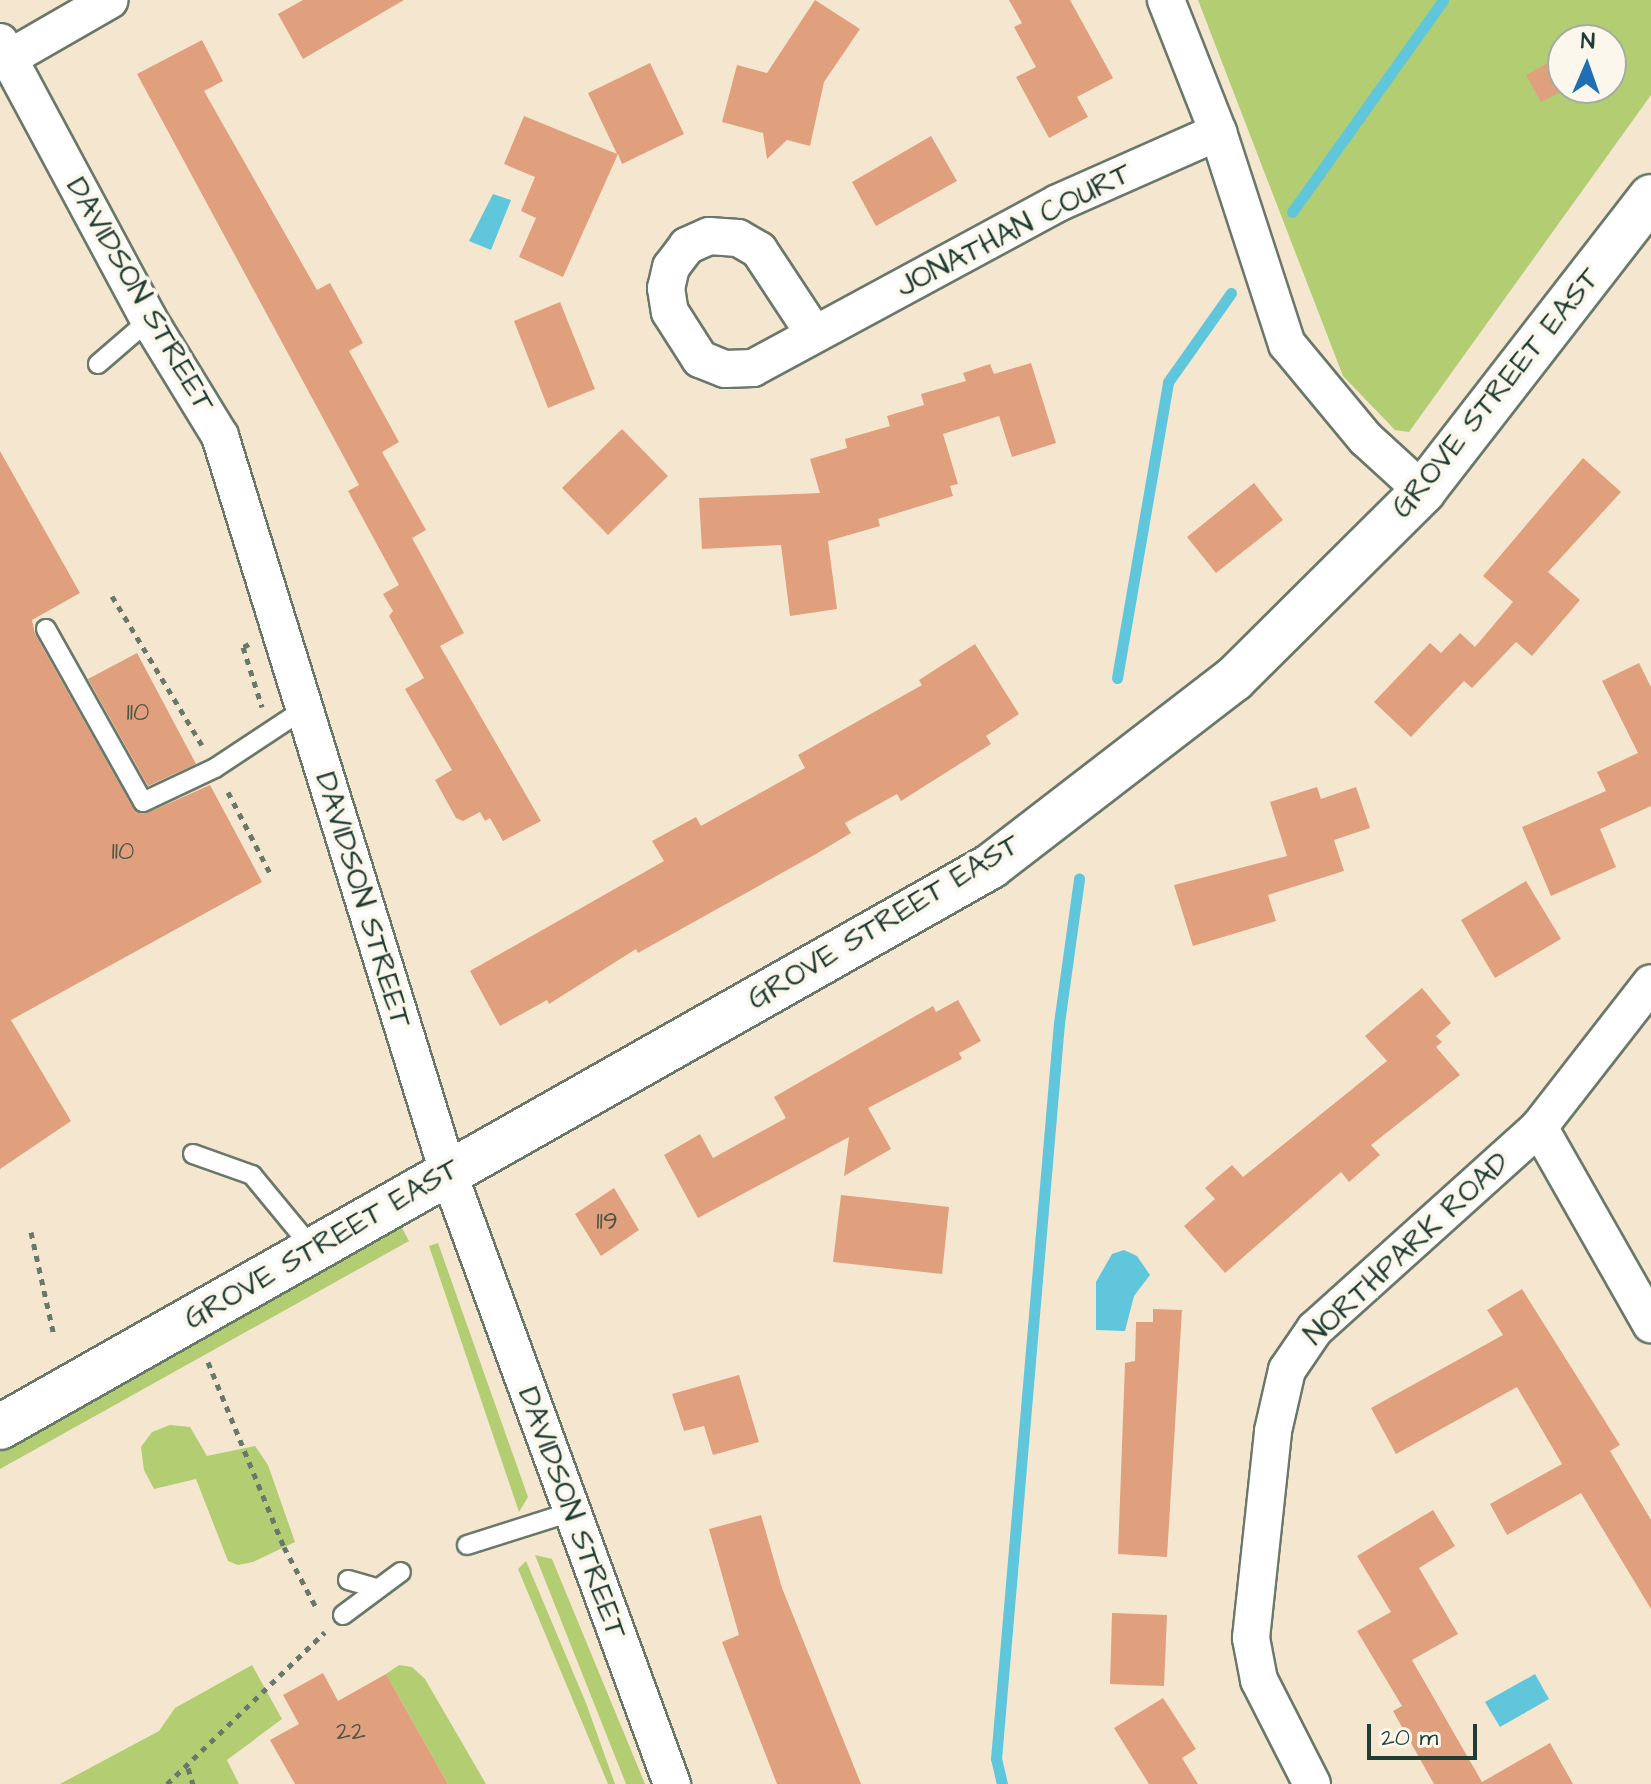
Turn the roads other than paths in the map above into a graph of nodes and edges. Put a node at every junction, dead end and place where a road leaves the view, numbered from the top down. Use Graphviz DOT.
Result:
graph roads {
  1 [pos="110,0"];
  2 [pos="1166,0"];
  3 [pos="4,50"];
  4 [pos="1218,132"];
  5 [pos="1646,217"];
  6 [pos="149,320"];
  7 [pos="813,332"];
  8 [pos="98,364"];
  9 [pos="1423,491"];
  10 [pos="46,629"];
  11 [pos="304,709"];
  12 [pos="1651,983"];
  13 [pos="1539,1127"];
  14 [pos="193,1154"];
  15 [pos="448,1172"];
  16 [pos="313,1249"];
  17 [pos="1651,1324"];
  18 [pos="0,1427"];
  19 [pos="571,1512"];
  20 [pos="467,1545"];
  21 [pos="401,1572"];
  22 [pos="348,1580"];
  23 [pos="376,1588"];
  24 [pos="343,1615"];
  25 [pos="672,1784"];
  26 [pos="1312,1784"];
  1 -- 3 [label="street"];
  2 -- 4 [label="street"];
  3 -- 6 [label="street, DAVIDSON STREET"];
  4 -- 7 [label="street, JONATHAN COURT"];
  4 -- 9 [label="street"];
  5 -- 9 [label="street, GROVE STREET EAST"];
  6 -- 8 [label="lane"];
  6 -- 11 [label="street, DAVIDSON STREET"];
  9 -- 15 [label="street, GROVE STREET EAST"];
  10 -- 11 [label="lane"];
  11 -- 15 [label="street, DAVIDSON STREET"];
  12 -- 13 [label="street, NORTHPARK ROAD"];
  13 -- 17 [label="street"];
  13 -- 26 [label="street, NORTHPARK ROAD"];
  14 -- 16 [label="lane"];
  15 -- 16 [label="street, GROVE STREET EAST"];
  15 -- 19 [label="street, DAVIDSON STREET"];
  16 -- 18 [label="street, GROVE STREET EAST"];
  19 -- 20 [label="lane"];
  19 -- 25 [label="street, DAVIDSON STREET"];
  21 -- 23 [label="lane"];
  22 -- 23 [label="lane"];
  23 -- 24 [label="lane"];
}
